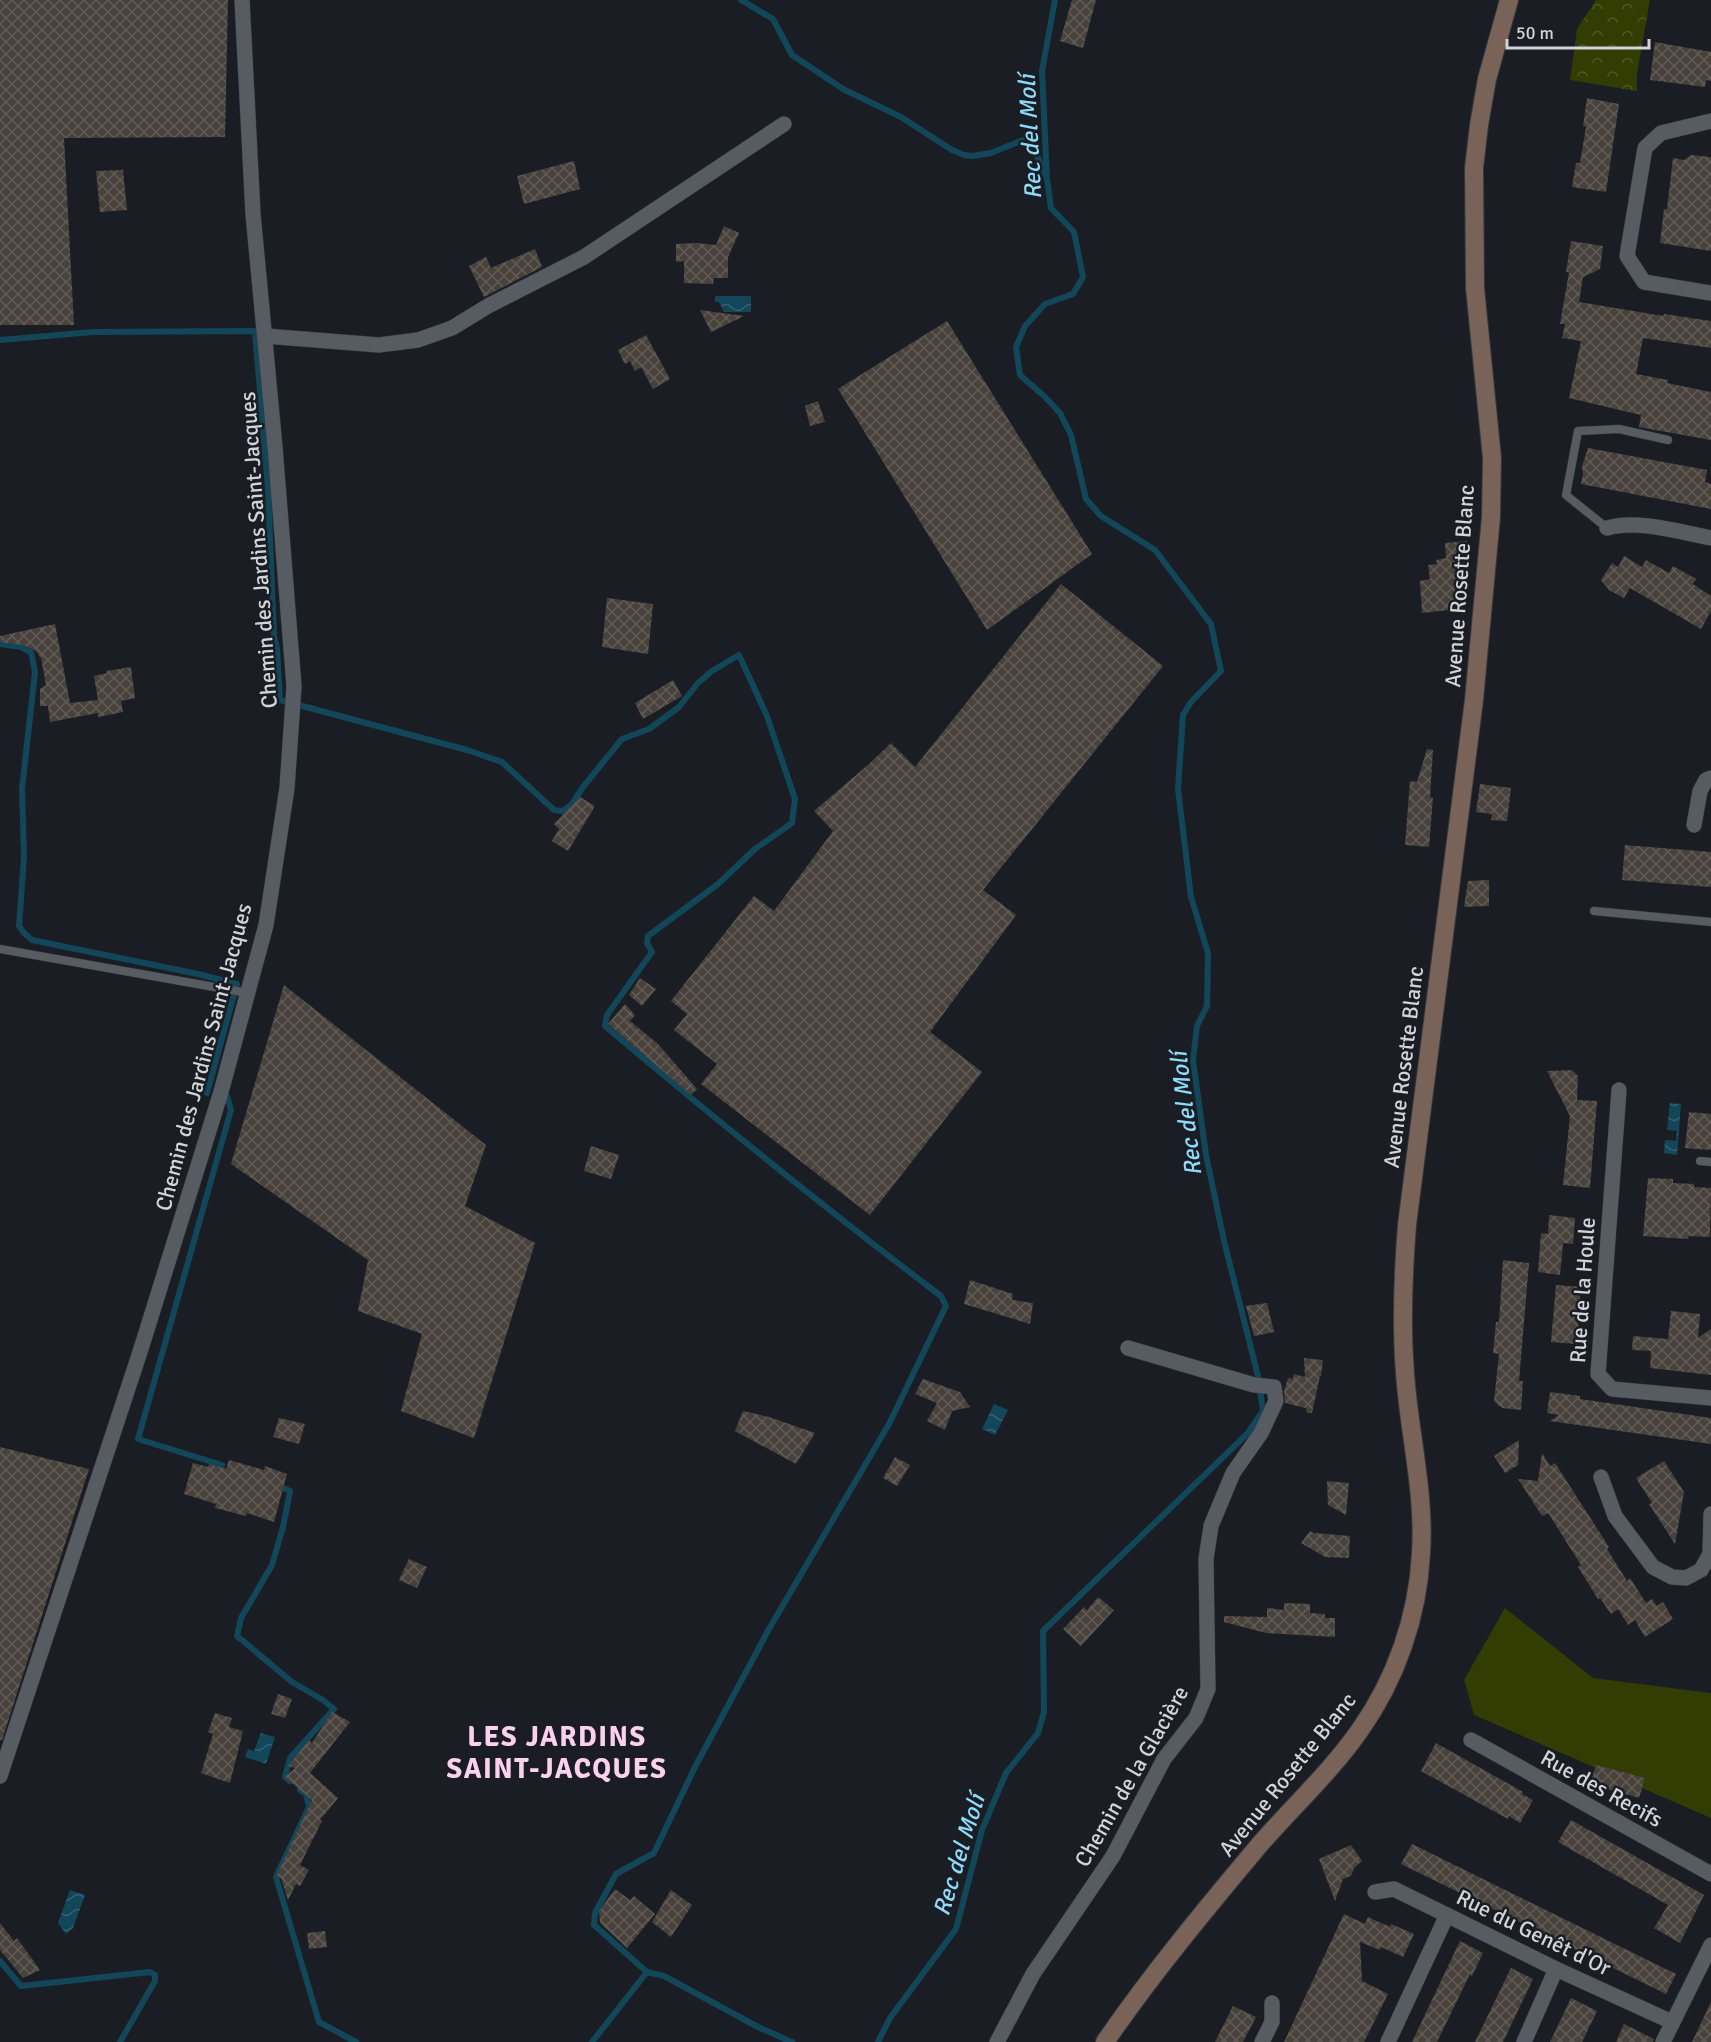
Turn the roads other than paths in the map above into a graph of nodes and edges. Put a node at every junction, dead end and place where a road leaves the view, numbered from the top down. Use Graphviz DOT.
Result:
graph roads {
  1 [pos="242,0"];
  2 [pos="1509,0"];
  3 [pos="1711,121"];
  4 [pos="784,124"];
  5 [pos="1711,293"];
  6 [pos="265,336"];
  7 [pos="1668,440"];
  8 [pos="1607,528"];
  9 [pos="1711,538"];
  10 [pos="1711,778"];
  11 [pos="1694,825"];
  12 [pos="1594,911"];
  13 [pos="1711,922"];
  14 [pos="0,949"];
  15 [pos="242,992"];
  16 [pos="1619,1090"];
  17 [pos="1700,1161"];
  18 [pos="1711,1162"];
  19 [pos="1128,1348"];
  20 [pos="1711,1398"];
  21 [pos="1601,1477"];
  22 [pos="1711,1514"];
  23 [pos="1471,1740"];
  24 [pos="0,1776"];
  25 [pos="1711,1874"];
  26 [pos="1375,1892"];
  27 [pos="1447,1915"];
  28 [pos="1711,1945"];
  29 [pos="1556,1969"];
  30 [pos="1272,2003"];
  31 [pos="1672,2022"];
  32 [pos="997,2042"];
  33 [pos="1105,2042"];
  34 [pos="1262,2042"];
  35 [pos="1388,2042"];
  36 [pos="1524,2042"];
  37 [pos="1663,2042"];
  1 -- 6 [label="street, Chemin des Jardins Saint-Jacques"];
  2 -- 33 [label="main road, Avenue Rosette Blanc"];
  3 -- 5 [label="street"];
  4 -- 6 [label="street"];
  6 -- 15 [label="street, Chemin des Jardins Saint-Jacques"];
  7 -- 8 [label="lane"];
  8 -- 9 [label="street"];
  10 -- 11 [label="street"];
  12 -- 13 [label="lane"];
  14 -- 15 [label="lane"];
  15 -- 24 [label="street, Chemin des Jardins Saint-Jacques"];
  16 -- 20 [label="street, Rue de la Houle"];
  17 -- 18 [label="lane"];
  19 -- 32 [label="street, Chemin de la Glacière"];
  21 -- 22 [label="street"];
  23 -- 25 [label="street, Rue des Recifs"];
  26 -- 27 [label="street, Rue du Genêt d'Or"];
  27 -- 29 [label="street, Rue du Genêt d'Or"];
  27 -- 35 [label="street"];
  28 -- 31 [label="street"];
  29 -- 31 [label="street, Rue du Genêt d'Or"];
  29 -- 36 [label="street"];
  30 -- 34 [label="street"];
  31 -- 37 [label="street"];
}
